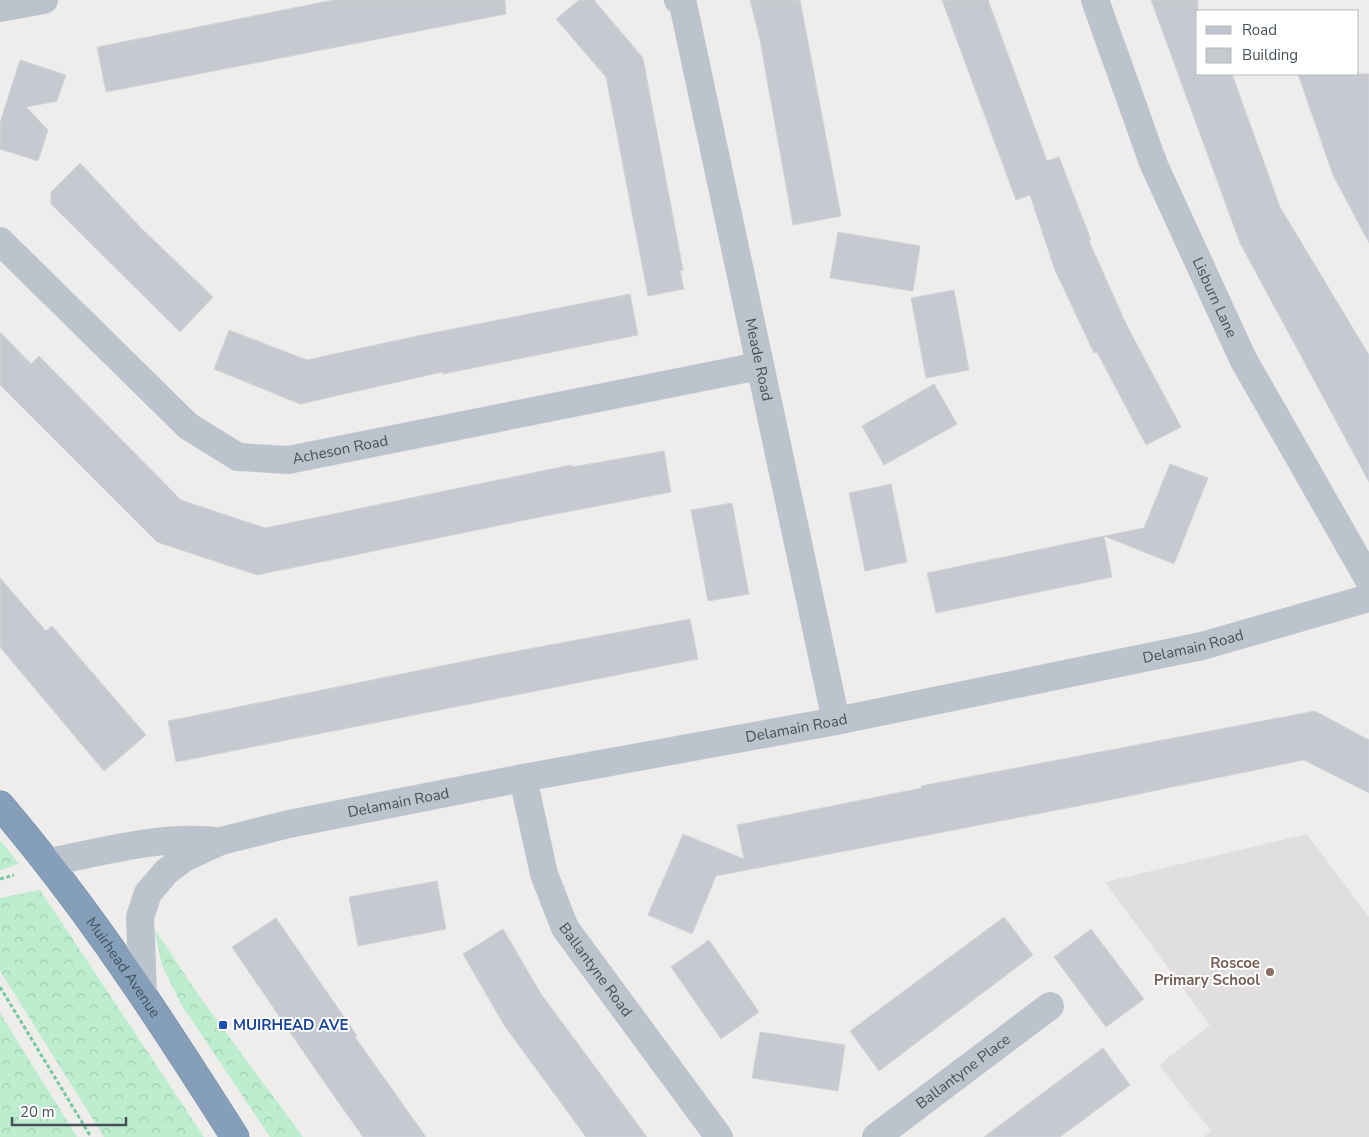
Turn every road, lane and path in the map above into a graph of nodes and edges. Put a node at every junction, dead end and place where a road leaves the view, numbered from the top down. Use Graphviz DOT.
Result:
graph roads {
  1 [pos="44,0"];
  2 [pos="678,0"];
  3 [pos="1095,0"];
  4 [pos="0,8"];
  5 [pos="0,240"];
  6 [pos="758,366"];
  7 [pos="1369,580"];
  8 [pos="1369,598"];
  9 [pos="836,720"];
  10 [pos="523,778"];
  11 [pos="0,805"];
  12 [pos="221,841"];
  13 [pos="49,862"];
  14 [pos="0,987"];
  15 [pos="143,993"];
  16 [pos="1050,1006"];
  17 [pos="91,1137"];
  18 [pos="235,1137"];
  19 [pos="720,1137"];
  20 [pos="876,1137"];
  1 -- 4 [label="street"];
  2 -- 6 [label="street, Meade Road"];
  3 -- 7 [label="street, Lisburn Lane"];
  5 -- 6 [label="street, Acheson Road"];
  6 -- 9 [label="street, Meade Road"];
  8 -- 9 [label="street, Delamain Road"];
  9 -- 10 [label="street, Delamain Road"];
  10 -- 12 [label="street, Delamain Road"];
  10 -- 19 [label="street, Ballantyne Road"];
  11 -- 13 [label="highway, Muirhead Avenue"];
  12 -- 13 [label="street"];
  12 -- 15 [label="street"];
  13 -- 15 [label="highway, Muirhead Avenue"];
  14 -- 17 [label="path"];
  15 -- 18 [label="highway, Muirhead Avenue"];
  16 -- 20 [label="street, Ballantyne Place"];
}
